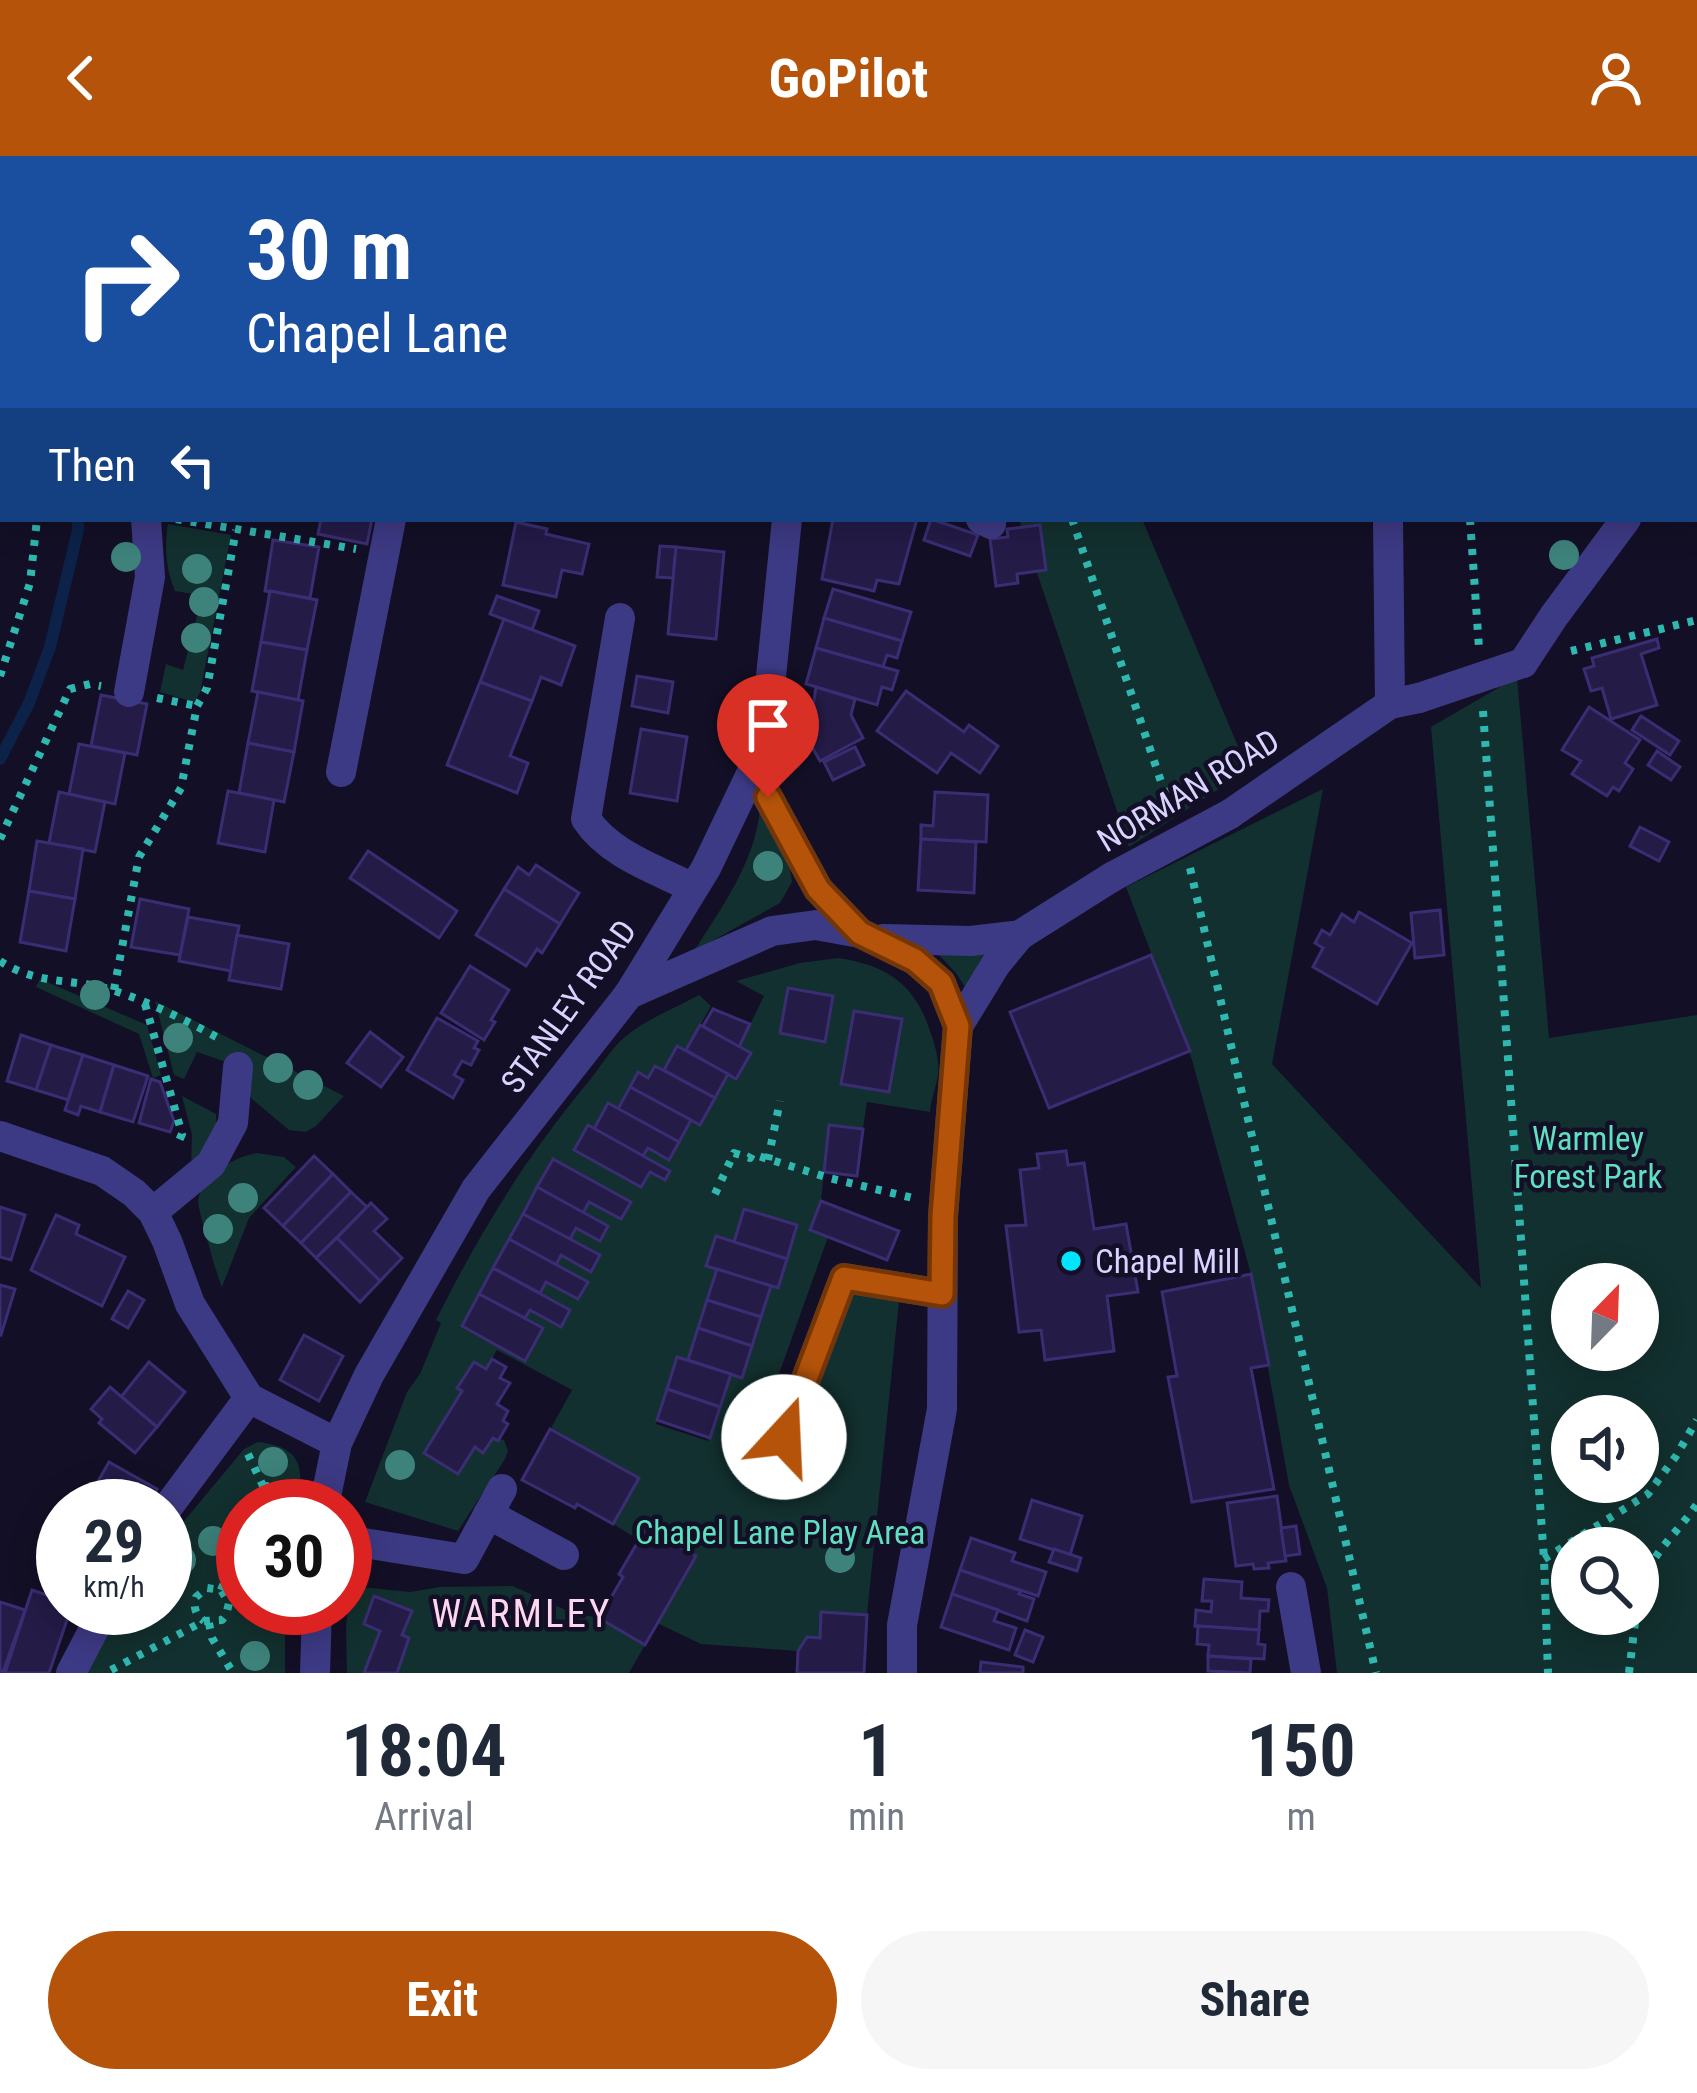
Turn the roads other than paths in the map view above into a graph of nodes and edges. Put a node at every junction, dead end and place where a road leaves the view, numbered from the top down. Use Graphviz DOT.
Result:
graph roads {
  1 [pos="146,522"];
  2 [pos="390,522"];
  3 [pos="787,522"];
  4 [pos="1388,522"];
  5 [pos="1624,522"];
  6 [pos="620,618"];
  7 [pos="129,692"];
  8 [pos="1404,701"];
  9 [pos="753,770"];
  10 [pos="341,772"];
  11 [pos="693,888"];
  12 [pos="1020,934"];
  13 [pos="867,936"];
  14 [pos="629,994"];
  15 [pos="958,1026"];
  16 [pos="238,1067"];
  17 [pos="0,1136"];
  18 [pos="143,1203"];
  19 [pos="942,1294"];
  20 [pos="241,1409"];
  21 [pos="784,1437"];
  22 [pos="337,1443"];
  23 [pos="189,1479"];
  24 [pos="330,1479"];
  25 [pos="372,1544"];
  26 [pos="564,1555"];
  27 [pos="1292,1587"];
  28 [pos="91,1635"];
  29 [pos="316,1635"];
  30 [pos="71,1673"];
  31 [pos="315,1673"];
  32 [pos="902,1673"];
  33 [pos="1306,1673"];
  1 -- 7 [label="street"];
  2 -- 10 [label="street"];
  3 -- 9 [label="street, STANLEY ROAD"];
  4 -- 8 [label="street"];
  5 -- 8 [label="street, NORMAN ROAD, bridge"];
  6 -- 11 [label="street"];
  8 -- 12 [label="street, NORMAN ROAD, bridge"];
  9 -- 11 [label="street, STANLEY ROAD"];
  9 -- 13 [label="street"];
  11 -- 14 [label="street, STANLEY ROAD"];
  12 -- 13 [label="street, NORMAN ROAD"];
  12 -- 15 [label="street, NORMAN ROAD"];
  13 -- 14 [label="street, NORMAN ROAD"];
  13 -- 15 [label="street"];
  14 -- 22 [label="street, STANLEY ROAD"];
  15 -- 19 [label="street"];
  16 -- 18 [label="street"];
  17 -- 18 [label="street"];
  18 -- 20 [label="street"];
  19 -- 21 [label="street"];
  19 -- 32 [label="street"];
  20 -- 22 [label="street"];
  20 -- 23 [label="street"];
  22 -- 24 [label="street, STANLEY ROAD"];
  25 -- 26 [label="street"];
  27 -- 33 [label="street"];
  28 -- 30 [label="street"];
  29 -- 31 [label="street"];
}
